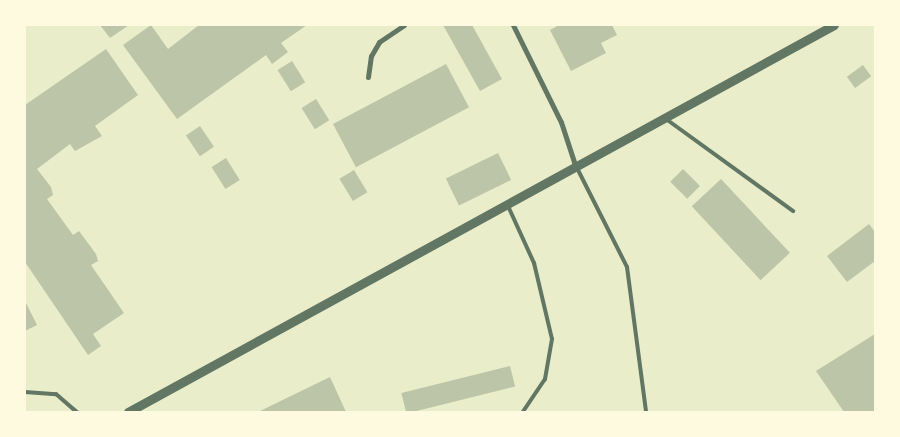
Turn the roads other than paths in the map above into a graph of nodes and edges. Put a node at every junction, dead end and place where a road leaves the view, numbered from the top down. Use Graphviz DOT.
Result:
graph roads {
  1 [pos="404,25"];
  2 [pos="513,25"];
  3 [pos="834,25"];
  4 [pos="368,77"];
  5 [pos="664,118"];
  6 [pos="576,168"];
  7 [pos="508,206"];
  8 [pos="793,211"];
  9 [pos="25,392"];
  10 [pos="77,412"];
  11 [pos="128,412"];
  12 [pos="522,412"];
  13 [pos="646,412"];
  1 -- 4 [label="street"];
  2 -- 6 [label="street"];
  3 -- 5 [label="street"];
  5 -- 6 [label="street"];
  5 -- 8 [label="lane"];
  6 -- 7 [label="street"];
  6 -- 13 [label="lane"];
  7 -- 11 [label="street"];
  7 -- 12 [label="lane"];
  9 -- 10 [label="lane"];
}
